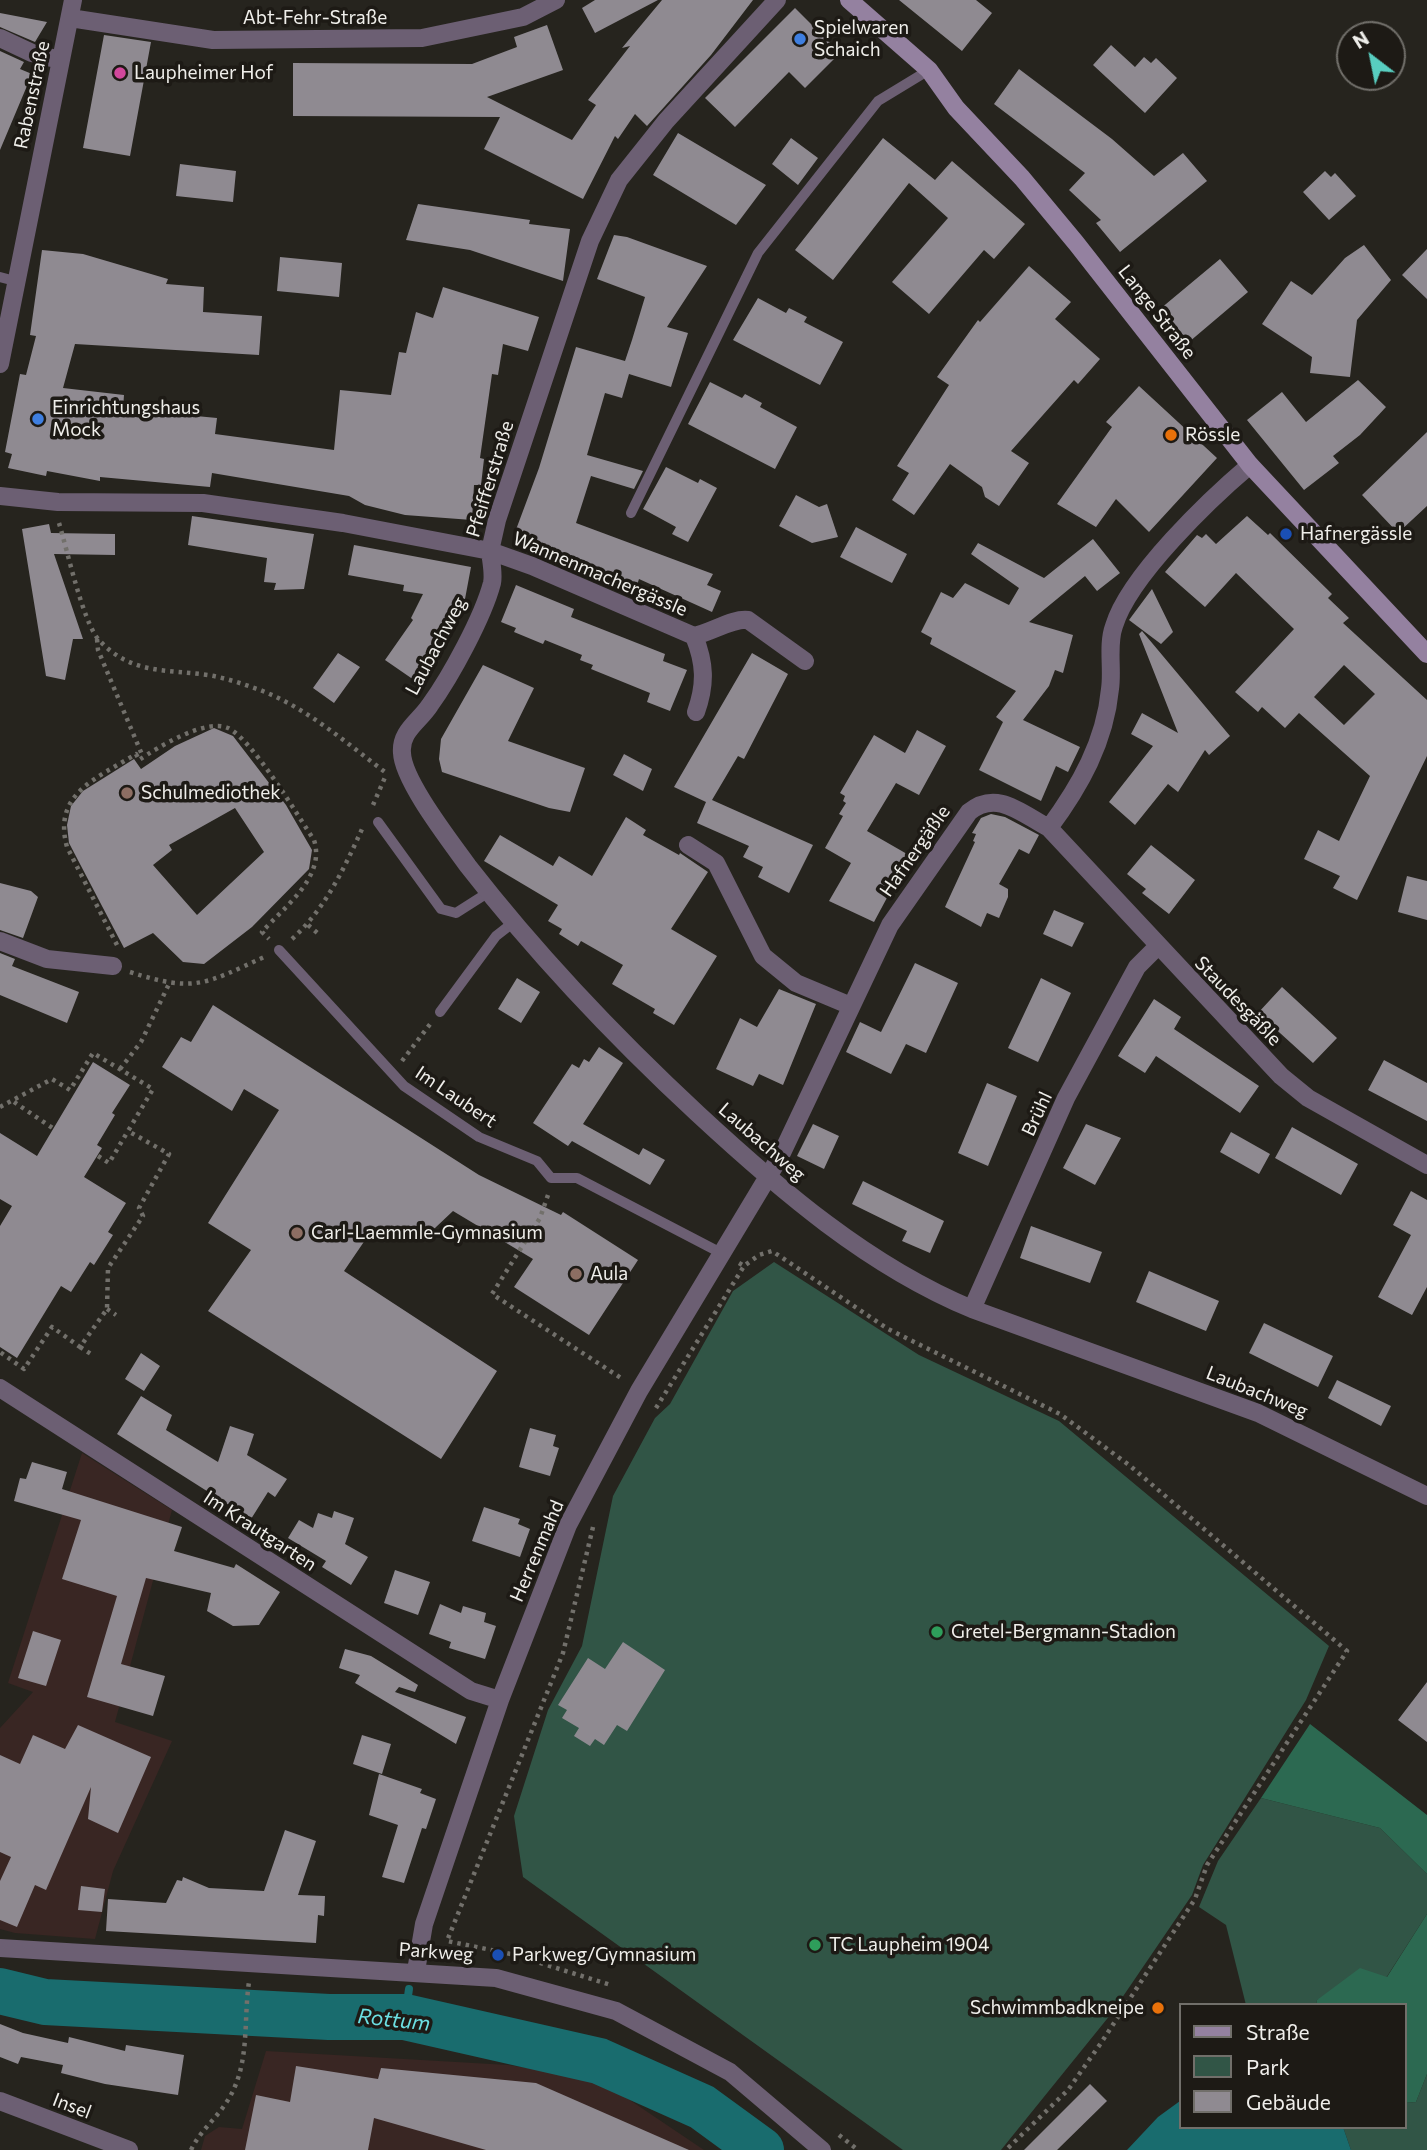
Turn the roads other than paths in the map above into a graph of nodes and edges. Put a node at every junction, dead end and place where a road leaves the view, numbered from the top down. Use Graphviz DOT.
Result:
graph roads {
  1 [pos="74,0"];
  2 [pos="556,0"];
  3 [pos="777,0"];
  4 [pos="849,0"];
  5 [pos="70,18"];
  6 [pos="0,38"];
  7 [pos="60,60"];
  8 [pos="929,70"];
  9 [pos="8,279"];
  10 [pos="0,363"];
  11 [pos="1250,465"];
  12 [pos="0,496"];
  13 [pos="631,513"];
  14 [pos="490,551"];
  15 [pos="694,636"];
  16 [pos="1427,654"];
  17 [pos="805,661"];
  18 [pos="696,712"];
  19 [pos="373,818"];
  20 [pos="1049,828"];
  21 [pos="688,845"];
  22 [pos="489,892"];
  23 [pos="514,922"];
  24 [pos="0,941"];
  25 [pos="1157,946"];
  26 [pos="279,950"];
  27 [pos="118,968"];
  28 [pos="851,1006"];
  29 [pos="440,1012"];
  30 [pos="1427,1165"];
  31 [pos="768,1178"];
  32 [pos="723,1254"];
  33 [pos="972,1309"];
  34 [pos="0,1388"];
  35 [pos="1427,1496"];
  36 [pos="500,1700"];
  37 [pos="0,1948"];
  38 [pos="416,1971"];
  39 [pos="0,2101"];
  40 [pos="129,2150"];
  41 [pos="822,2150"];
  1 -- 5 [label="street, Rabenstraße"];
  2 -- 5 [label="street, Abt-Fehr-Straße"];
  3 -- 14 [label="street, Pfeifferstraße"];
  4 -- 8 [label="street, Lange Straße"];
  5 -- 7 [label="street, Rabenstraße"];
  6 -- 7 [label="street"];
  7 -- 9 [label="street, Rabenstraße"];
  8 -- 11 [label="street, Lange Straße"];
  8 -- 13 [label="lane"];
  9 -- 10 [label="street, Rabenstraße"];
  11 -- 16 [label="street, Lange Straße"];
  11 -- 20 [label="street"];
  12 -- 14 [label="street, Pfeifferstraße"];
  14 -- 15 [label="street, Wannenmachergässle"];
  14 -- 22 [label="street, Laubachweg"];
  15 -- 17 [label="street, Wannenmachergässle"];
  15 -- 18 [label="street, Wannenmachergässle"];
  19 -- 22 [label="lane"];
  20 -- 25 [label="street, Staudesgäßle"];
  20 -- 28 [label="street, Hafnergäßle"];
  21 -- 28 [label="street"];
  22 -- 23 [label="street, Laubachweg"];
  23 -- 29 [label="lane"];
  23 -- 31 [label="street, Laubachweg"];
  24 -- 27 [label="street"];
  25 -- 30 [label="street, Staudesgäßle"];
  25 -- 33 [label="street, Brühl"];
  26 -- 32 [label="lane, Im Laubert"];
  28 -- 31 [label="street, Hafnergäßle"];
  31 -- 32 [label="street, Herrenmahd"];
  31 -- 33 [label="street, Laubachweg"];
  32 -- 36 [label="street, Herrenmahd"];
  33 -- 35 [label="street, Laubachweg"];
  34 -- 36 [label="street, Im Krautgarten"];
  36 -- 38 [label="street, Herrenmahd"];
  37 -- 38 [label="street, Parkweg"];
  38 -- 41 [label="street, Parkweg"];
  39 -- 40 [label="street, Insel"];
}
